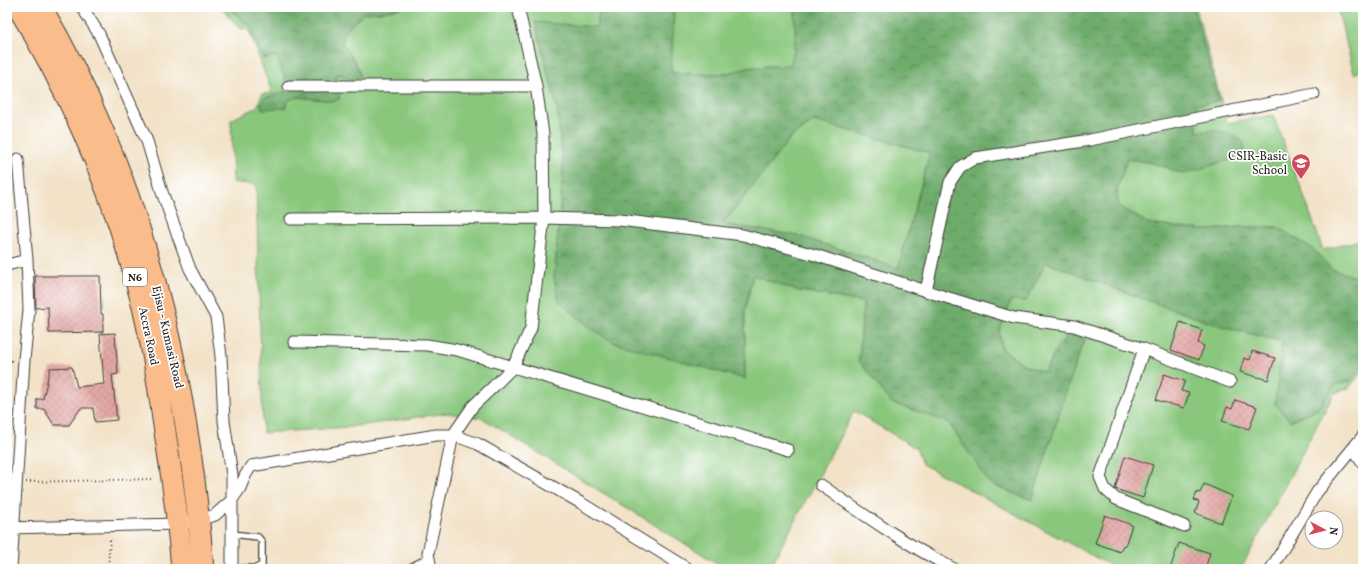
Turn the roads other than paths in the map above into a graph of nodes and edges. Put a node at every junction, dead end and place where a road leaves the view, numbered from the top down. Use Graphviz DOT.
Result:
graph roads {
  1 [pos="18,7"];
  2 [pos="41,7"];
  3 [pos="82,7"];
  4 [pos="518,7"];
  5 [pos="289,86"];
  6 [pos="536,86"];
  7 [pos="1314,94"];
  8 [pos="18,159"];
  9 [pos="544,218"];
  10 [pos="291,219"];
  11 [pos="27,260"];
  12 [pos="7,265"];
  13 [pos="926,291"];
  14 [pos="294,342"];
  15 [pos="1144,349"];
  16 [pos="513,367"];
  17 [pos="1230,382"];
  18 [pos="453,435"];
  19 [pos="1363,436"];
  20 [pos="1353,448"];
  21 [pos="788,450"];
  22 [pos="1363,463"];
  23 [pos="821,485"];
  24 [pos="231,501"];
  25 [pos="199,520"];
  26 [pos="178,524"];
  27 [pos="1184,526"];
  28 [pos="10,528"];
  29 [pos="232,534"];
  30 [pos="430,565"];
  31 [pos="11,569"];
  32 [pos="182,569"];
  33 [pos="203,569"];
  34 [pos="232,569"];
  35 [pos="412,569"];
  36 [pos="688,569"];
  37 [pos="954,569"];
  38 [pos="1271,569"];
  1 -- 26 [label="highway, Accra Road / N6"];
  2 -- 25 [label="highway, Ejisu - Kumasi Road / N6"];
  3 -- 24 [label="street"];
  4 -- 6 [label="street"];
  5 -- 6 [label="street"];
  6 -- 9 [label="street"];
  7 -- 13 [label="street"];
  8 -- 11 [label="street"];
  9 -- 10 [label="street"];
  9 -- 13 [label="street"];
  9 -- 16 [label="street"];
  11 -- 12 [label="street"];
  11 -- 28 [label="street"];
  13 -- 15 [label="street"];
  14 -- 16 [label="street"];
  15 -- 17 [label="street"];
  15 -- 27 [label="street"];
  16 -- 18 [label="street"];
  16 -- 21 [label="street"];
  18 -- 24 [label="street"];
  18 -- 30 [label="street"];
  18 -- 36 [label="street"];
  19 -- 20 [label="street"];
  20 -- 22 [label="street"];
  20 -- 38 [label="street"];
  23 -- 37 [label="street"];
  24 -- 25 [label="street"];
  24 -- 29 [label="street"];
  25 -- 26 [label="street"];
  25 -- 33 [label="highway, Ejisu - Kumasi Road / N6"];
  26 -- 28 [label="street"];
  26 -- 32 [label="highway, Accra Road / N6"];
  28 -- 31 [label="street"];
  29 -- 34 [label="street"];
  29 -- 34 [label="lane"];
  30 -- 35 [label="street"];
}
